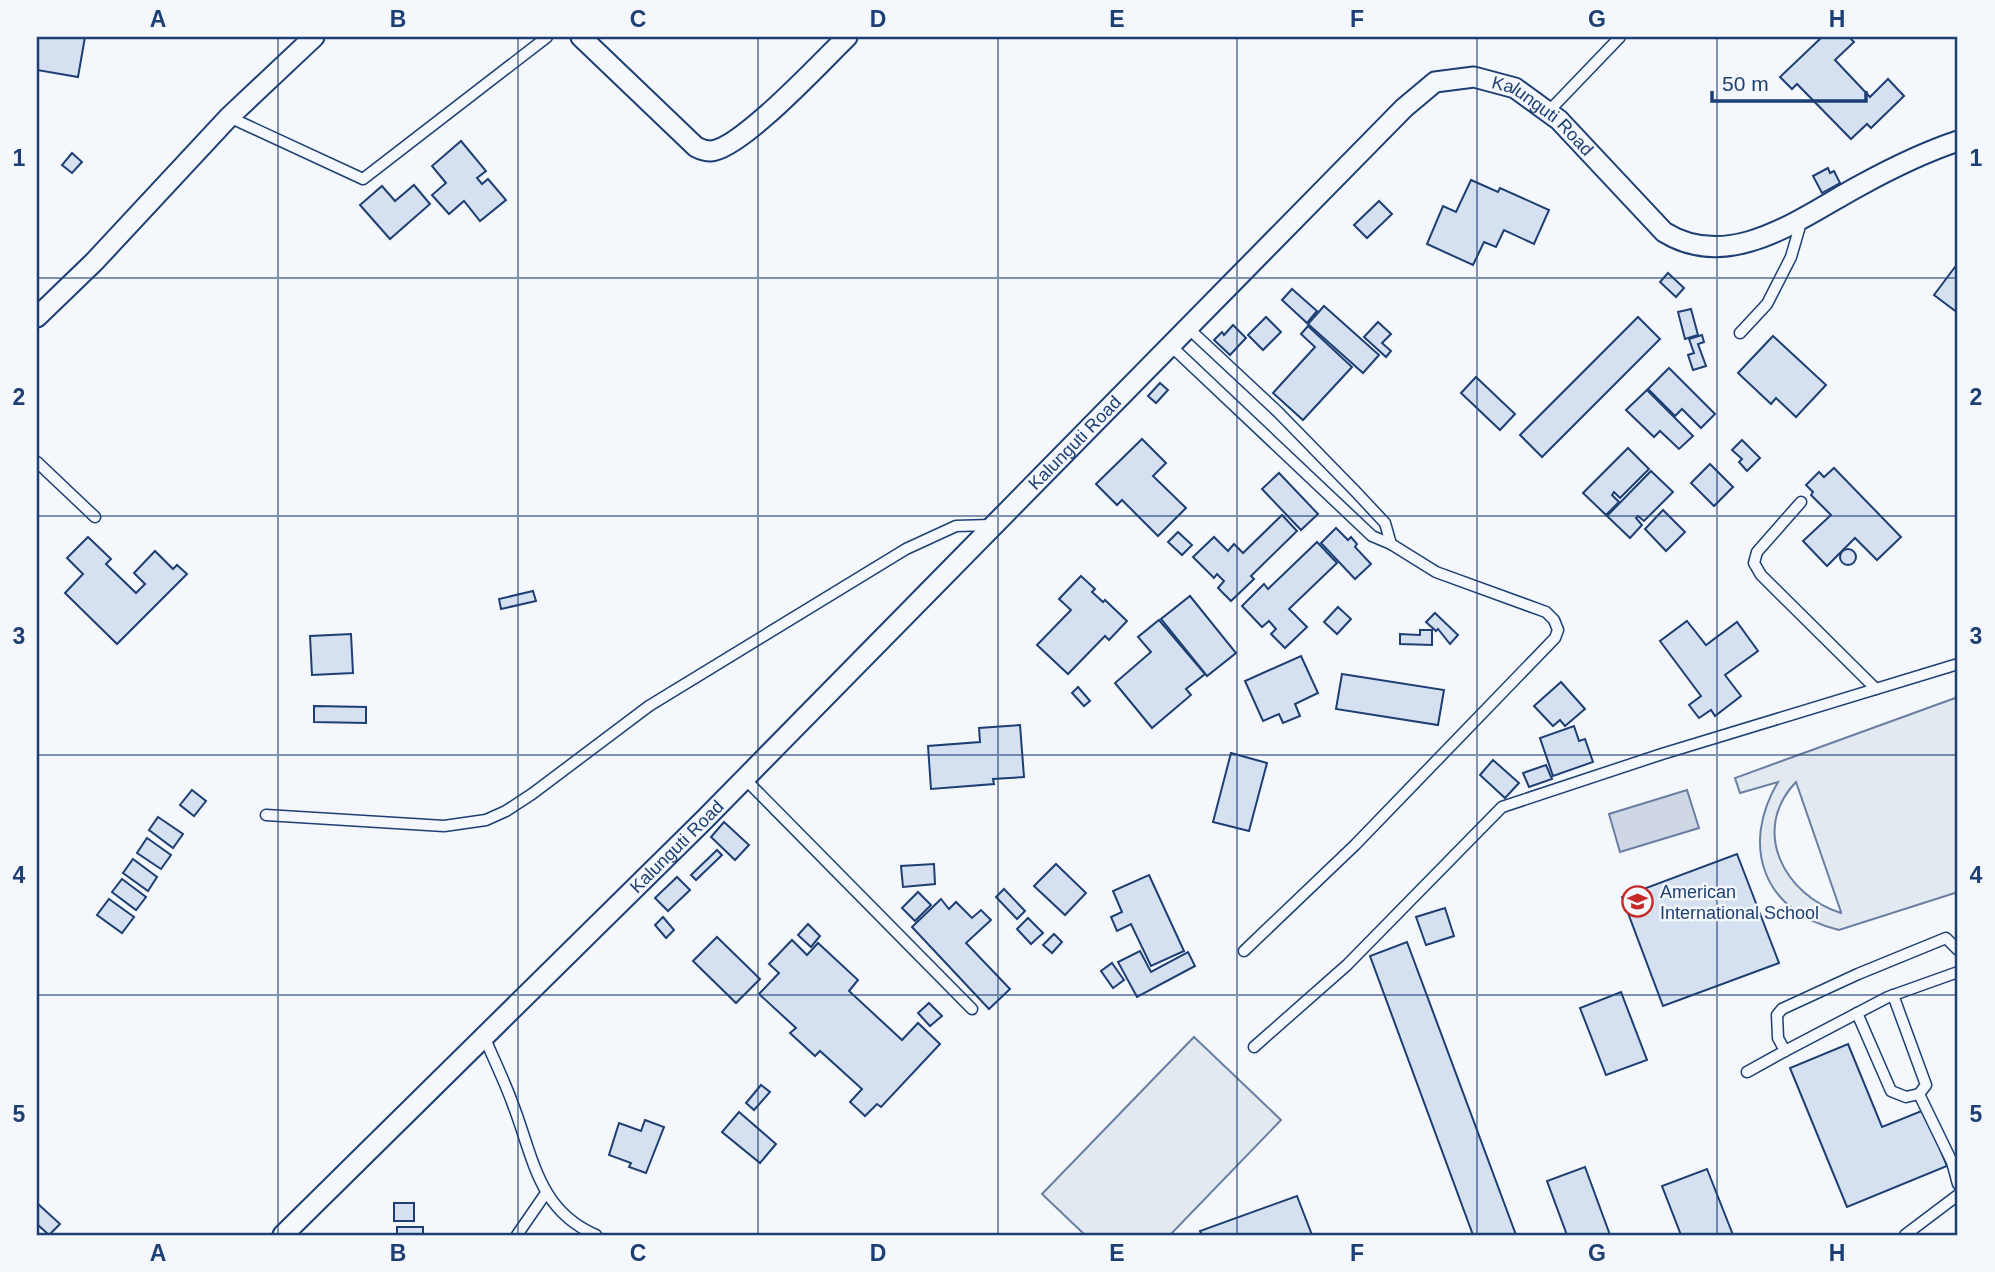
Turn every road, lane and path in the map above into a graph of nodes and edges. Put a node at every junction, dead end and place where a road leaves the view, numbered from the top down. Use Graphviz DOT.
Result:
graph roads {
  1 [pos="314,37"];
  2 [pos="547,37"];
  3 [pos="581,37"];
  4 [pos="847,37"];
  5 [pos="1620,37"];
  6 [pos="1548,111"];
  7 [pos="229,117"];
  8 [pos="1958,141"];
  9 [pos="1802,219"];
  10 [pos="37,317"];
  11 [pos="1188,328"];
  12 [pos="1740,333"];
  13 [pos="1171,346"];
  14 [pos="37,462"];
  15 [pos="1801,502"];
  16 [pos="96,517"];
  17 [pos="996,525"];
  18 [pos="1391,544"];
  19 [pos="1958,664"];
  20 [pos="1875,689"];
  21 [pos="745,779"];
  22 [pos="266,815"];
  23 [pos="1958,933"];
  24 [pos="1946,938"];
  25 [pos="1958,950"];
  26 [pos="1244,951"];
  27 [pos="1958,972"];
  28 [pos="1893,995"];
  29 [pos="972,1009"];
  30 [pos="1857,1013"];
  31 [pos="484,1036"];
  32 [pos="1254,1047"];
  33 [pos="1785,1051"];
  34 [pos="1747,1072"];
  35 [pos="1919,1094"];
  36 [pos="1958,1184"];
  37 [pos="546,1193"];
  38 [pos="1958,1195"];
  39 [pos="283,1235"];
  40 [pos="517,1235"];
  41 [pos="596,1235"];
  42 [pos="1905,1235"];
  1 -- 7 [label="street"];
  2 -- 7 [label="lane"];
  3 -- 4 [label="street"];
  5 -- 6 [label="lane"];
  6 -- 9 [label="street, Kalunguti Road"];
  6 -- 11 [label="street, Kalunguti Road"];
  7 -- 10 [label="street"];
  8 -- 9 [label="street, Kalunguti Road"];
  9 -- 12 [label="lane"];
  11 -- 13 [label="street, Kalunguti Road"];
  11 -- 18 [label="lane"];
  13 -- 17 [label="street, Kalunguti Road"];
  13 -- 18 [label="lane"];
  14 -- 16 [label="lane"];
  15 -- 20 [label="lane"];
  17 -- 21 [label="street, Kalunguti Road"];
  17 -- 22 [label="lane"];
  18 -- 26 [label="lane"];
  19 -- 20 [label="lane"];
  20 -- 32 [label="lane"];
  21 -- 29 [label="lane"];
  21 -- 31 [label="street, Kalunguti Road"];
  23 -- 24 [label="lane"];
  24 -- 25 [label="lane"];
  24 -- 33 [label="lane"];
  27 -- 28 [label="lane"];
  28 -- 30 [label="lane"];
  28 -- 35 [label="lane"];
  30 -- 33 [label="lane"];
  30 -- 35 [label="lane"];
  31 -- 37 [label="lane"];
  31 -- 39 [label="street, Kalunguti Road"];
  33 -- 34 [label="lane"];
  35 -- 36 [label="lane"];
  37 -- 40 [label="lane"];
  37 -- 41 [label="lane"];
  38 -- 42 [label="lane"];
}
